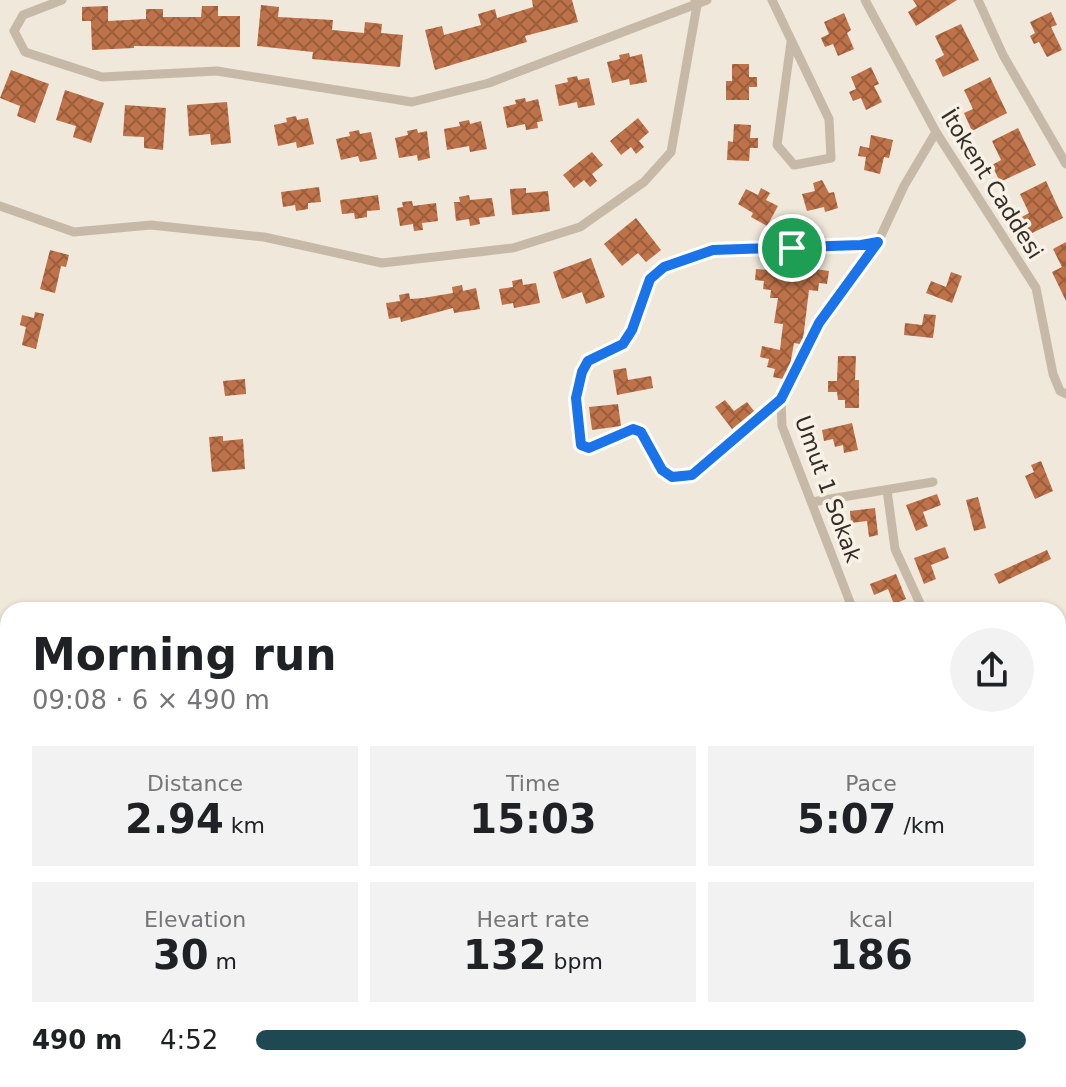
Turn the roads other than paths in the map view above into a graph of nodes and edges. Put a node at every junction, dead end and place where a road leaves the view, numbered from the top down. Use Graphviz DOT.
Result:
graph roads {
  1 [pos="62,0"];
  2 [pos="707,0"];
  3 [pos="772,0"];
  4 [pos="865,0"];
  5 [pos="978,0"];
  6 [pos="696,2"];
  7 [pos="791,42"];
  8 [pos="936,132"];
  9 [pos="1066,164"];
  10 [pos="0,206"];
  11 [pos="878,242"];
  12 [pos="1066,394"];
  13 [pos="781,399"];
  14 [pos="933,482"];
  15 [pos="887,490"];
  16 [pos="812,502"];
  17 [pos="850,602"];
  18 [pos="919,602"];
  1 -- 6 [label="street"];
  2 -- 6 [label="street"];
  3 -- 7 [label="street"];
  4 -- 8 [label="street, İtokent Caddesi"];
  5 -- 9 [label="street"];
  6 -- 10 [label="street"];
  7 -- 7 [label="street"];
  8 -- 11 [label="street, Umut 1 Sokak"];
  8 -- 12 [label="street, İtokent Caddesi"];
  11 -- 13 [label="street, Umut 1 Sokak"];
  11 -- 13 [label="street"];
  13 -- 16 [label="street, Umut 1 Sokak"];
  14 -- 15 [label="street"];
  15 -- 16 [label="street"];
  15 -- 18 [label="street"];
  16 -- 17 [label="street, Umut 1 Sokak"];
}
